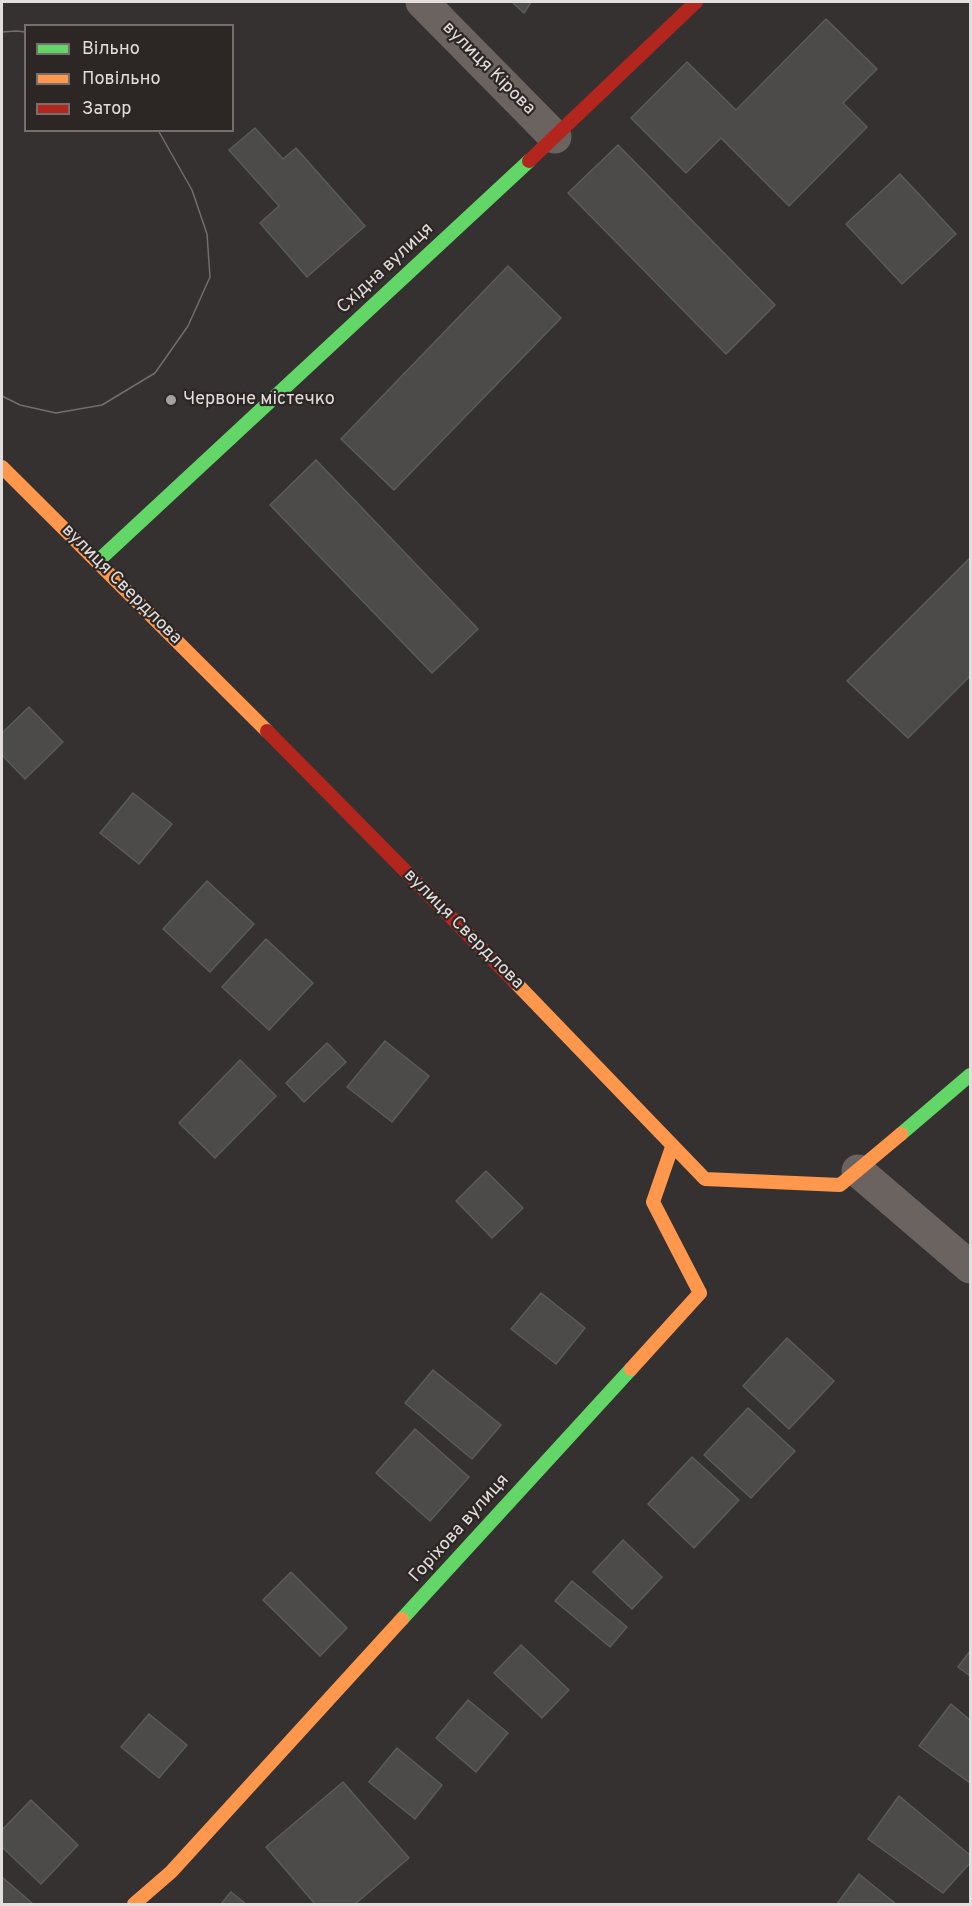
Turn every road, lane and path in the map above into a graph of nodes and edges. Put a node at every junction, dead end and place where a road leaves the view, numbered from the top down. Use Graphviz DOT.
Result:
graph roads {
  1 [pos="422,2"];
  2 [pos="696,2"];
  3 [pos="555,137"];
  4 [pos="2,467"];
  5 [pos="98,561"];
  6 [pos="970,1075"];
  7 [pos="672,1147"];
  8 [pos="858,1171"];
  9 [pos="970,1267"];
  10 [pos="134,1905"];
  1 -- 3 [label="street, вулиця Кірова"];
  2 -- 3 [label="street, Східна вулиця"];
  3 -- 5 [label="street, Східна вулиця"];
  4 -- 5 [label="street, вулиця Свердлова"];
  5 -- 7 [label="street, вулиця Свердлова"];
  6 -- 8 [label="street"];
  7 -- 8 [label="street, вулиця Свердлова"];
  7 -- 10 [label="street, Горіхова вулиця"];
  8 -- 9 [label="street"];
}
